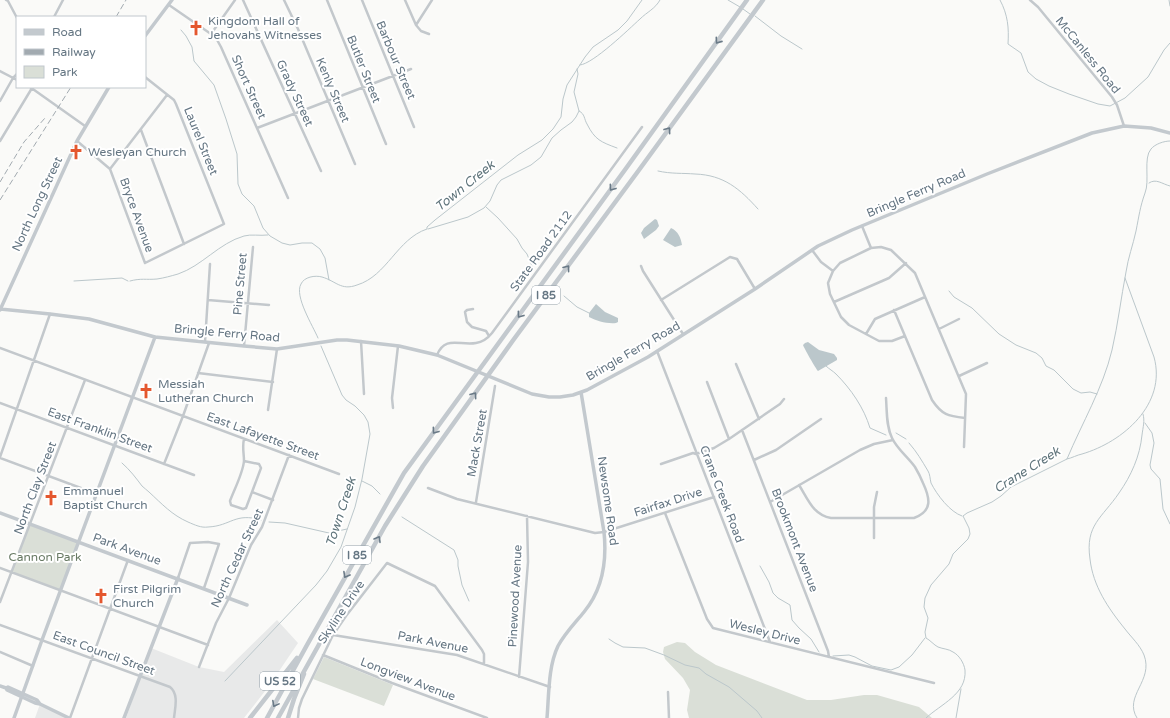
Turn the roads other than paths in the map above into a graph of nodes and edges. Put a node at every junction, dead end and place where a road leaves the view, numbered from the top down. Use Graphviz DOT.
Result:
graph roads {
  1 [pos="8,0"];
  2 [pos="63,0"];
  3 [pos="172,0"];
  4 [pos="235,0"];
  5 [pos="242,0"];
  6 [pos="284,0"];
  7 [pos="327,0"];
  8 [pos="362,0"];
  9 [pos="405,0"];
  10 [pos="432,0"];
  11 [pos="747,0"];
  12 [pos="763,0"];
  13 [pos="1030,0"];
  14 [pos="169,5"];
  15 [pos="16,16"];
  16 [pos="55,16"];
  17 [pos="416,25"];
  18 [pos="211,34"];
  19 [pos="429,34"];
  20 [pos="146,35"];
  21 [pos="411,69"];
  22 [pos="0,70"];
  23 [pos="16,75"];
  24 [pos="393,75"];
  25 [pos="13,78"];
  26 [pos="146,78"];
  27 [pos="16,80"];
  28 [pos="362,87"];
  29 [pos="31,88"];
  30 [pos="108,88"];
  31 [pos="167,95"];
  32 [pos="0,101"];
  33 [pos="328,102"];
  34 [pos="295,113"];
  35 [pos="85,126"];
  36 [pos="1124,126"];
  37 [pos="414,127"];
  38 [pos="642,127"];
  39 [pos="257,128"];
  40 [pos="141,130"];
  41 [pos="1170,133"];
  42 [pos="0,141"];
  43 [pos="77,141"];
  44 [pos="386,144"];
  45 [pos="355,164"];
  46 [pos="110,169"];
  47 [pos="321,171"];
  48 [pos="288,198"];
  49 [pos="862,226"];
  50 [pos="184,244"];
  51 [pos="253,247"];
  52 [pos="871,248"];
  53 [pos="812,250"];
  54 [pos="906,263"];
  55 [pos="210,264"];
  56 [pos="641,266"];
  57 [pos="833,271"];
  58 [pos="755,289"];
  59 [pos="925,297"];
  60 [pos="208,300"];
  61 [pos="661,300"];
  62 [pos="834,302"];
  63 [pos="248,303"];
  64 [pos="270,305"];
  65 [pos="473,309"];
  66 [pos="0,310"];
  67 [pos="894,310"];
  68 [pos="50,314"];
  69 [pos="959,319"];
  70 [pos="938,329"];
  71 [pos="684,334"];
  72 [pos="866,334"];
  73 [pos="489,336"];
  74 [pos="905,336"];
  75 [pos="155,337"];
  76 [pos="362,341"];
  77 [pos="207,342"];
  78 [pos="244,346"];
  79 [pos="399,346"];
  80 [pos="0,348"];
  81 [pos="277,349"];
  82 [pos="657,351"];
  83 [pos="438,355"];
  84 [pos="34,361"];
  85 [pos="987,363"];
  86 [pos="736,364"];
  87 [pos="198,373"];
  88 [pos="959,376"];
  89 [pos="85,380"];
  90 [pos="273,382"];
  91 [pos="707,382"];
  92 [pos="495,386"];
  93 [pos="581,392"];
  94 [pos="364,394"];
  95 [pos="133,397"];
  96 [pos="886,398"];
  97 [pos="784,399"];
  98 [pos="0,403"];
  99 [pos="393,408"];
  100 [pos="17,409"];
  101 [pos="268,410"];
  102 [pos="183,416"];
  103 [pos="759,418"];
  104 [pos="965,418"];
  105 [pos="821,419"];
  106 [pos="67,427"];
  107 [pos="742,430"];
  108 [pos="244,439"];
  109 [pos="729,440"];
  110 [pos="893,440"];
  111 [pos="116,445"];
  112 [pos="964,447"];
  113 [pos="696,454"];
  114 [pos="289,455"];
  115 [pos="0,457"];
  116 [pos="754,460"];
  117 [pos="244,461"];
  118 [pos="164,464"];
  119 [pos="661,464"];
  120 [pos="340,474"];
  121 [pos="194,475"];
  122 [pos="48,476"];
  123 [pos="799,485"];
  124 [pos="428,488"];
  125 [pos="252,492"];
  126 [pos="877,492"];
  127 [pos="97,494"];
  128 [pos="714,497"];
  129 [pos="273,500"];
  130 [pos="476,502"];
  131 [pos="770,502"];
  132 [pos="0,513"];
  133 [pos="665,513"];
  134 [pos="527,516"];
  135 [pos="874,518"];
  136 [pos="30,525"];
  137 [pos="604,532"];
  138 [pos="874,538"];
  139 [pos="79,542"];
  140 [pos="128,560"];
  141 [pos="0,568"];
  142 [pos="12,572"];
  143 [pos="178,578"];
  144 [pos="204,588"];
  145 [pos="61,590"];
  146 [pos="229,598"];
  147 [pos="0,602"];
  148 [pos="247,605"];
  149 [pos="110,609"];
  150 [pos="0,625"];
  151 [pos="159,628"];
  152 [pos="333,635"];
  153 [pos="42,640"];
  154 [pos="770,643"];
  155 [pos="208,645"];
  156 [pos="306,645"];
  157 [pos="0,652"];
  158 [pos="323,655"];
  159 [pos="830,657"];
  160 [pos="310,658"];
  161 [pos="91,659"];
  162 [pos="484,664"];
  163 [pos="33,666"];
  164 [pos="199,667"];
  165 [pos="140,676"];
  166 [pos="519,677"];
  167 [pos="934,683"];
  168 [pos="0,686"];
  169 [pos="550,687"];
  170 [pos="668,692"];
  171 [pos="23,696"];
  172 [pos="251,717"];
  173 [pos="14,718"];
  174 [pos="69,718"];
  175 [pos="124,718"];
  176 [pos="174,718"];
  177 [pos="268,718"];
  178 [pos="278,718"];
  179 [pos="288,718"];
  180 [pos="298,718"];
  181 [pos="486,718"];
  182 [pos="547,718"];
  183 [pos="669,718"];
  1 -- 15 [label="street"];
  2 -- 16 [label="street"];
  3 -- 14 [label="street"];
  4 -- 18 [label="street"];
  5 -- 34 [label="street, Grady Street"];
  6 -- 33 [label="street, Kenly Street"];
  7 -- 28 [label="street, Butler Street"];
  8 -- 24 [label="street, Barbour Street"];
  9 -- 17 [label="street"];
  10 -- 17 [label="street"];
  11 -- 156 [label="highway, I 85, one-way"];
  160 -- 12 [label="highway, I 85, one-way"];
  13 -- 36 [label="street, McCanless Road"];
  14 -- 18 [label="street, Short Street"];
  14 -- 20 [label="street"];
  17 -- 19 [label="street"];
  18 -- 39 [label="street, Short Street"];
  21 -- 24 [label="street"];
  22 -- 25 [label="street"];
  23 -- 25 [label="street"];
  24 -- 28 [label="street"];
  24 -- 37 [label="street, Barbour Street"];
  25 -- 27 [label="street"];
  25 -- 32 [label="street"];
  26 -- 31 [label="street, Laurel Street"];
  28 -- 33 [label="street"];
  28 -- 44 [label="street, Butler Street"];
  29 -- 35 [label="street"];
  29 -- 42 [label="street"];
  30 -- 35 [label="street, North Long Street"];
  31 -- 40 [label="street"];
  31 -- 50 [label="street, Laurel Street"];
  33 -- 34 [label="street"];
  33 -- 45 [label="street, Kenly Street"];
  34 -- 39 [label="street"];
  34 -- 47 [label="street, Grady Street"];
  35 -- 43 [label="street, North Long Street"];
  36 -- 41 [label="street, Bringle Ferry Road"];
  36 -- 49 [label="street, Bringle Ferry Road"];
  38 -- 73 [label="street, State Road 2112"];
  39 -- 48 [label="street, Short Street"];
  40 -- 46 [label="street"];
  40 -- 50 [label="street"];
  43 -- 46 [label="street, Bryce Avenue"];
  43 -- 66 [label="street, North Long Street"];
  46 -- 50 [label="street, Bryce Avenue"];
  49 -- 52 [label="street"];
  49 -- 53 [label="street, Bringle Ferry Road"];
  51 -- 63 [label="street, Pine Street"];
  52 -- 54 [label="street"];
  52 -- 57 [label="street"];
  53 -- 57 [label="street"];
  53 -- 58 [label="street, Bringle Ferry Road"];
  54 -- 59 [label="street"];
  54 -- 62 [label="street"];
  55 -- 60 [label="street"];
  56 -- 61 [label="street"];
  57 -- 62 [label="street"];
  58 -- 61 [label="street"];
  58 -- 71 [label="street, Bringle Ferry Road"];
  59 -- 67 [label="street"];
  59 -- 70 [label="street"];
  60 -- 63 [label="street"];
  60 -- 77 [label="street"];
  61 -- 71 [label="street"];
  62 -- 72 [label="street"];
  63 -- 64 [label="street"];
  63 -- 78 [label="street, Pine Street"];
  65 -- 73 [label="street"];
  66 -- 68 [label="street, Bringle Ferry Road"];
  67 -- 72 [label="street"];
  67 -- 74 [label="street"];
  68 -- 75 [label="street, Bringle Ferry Road"];
  68 -- 84 [label="street"];
  69 -- 70 [label="street"];
  70 -- 88 [label="street"];
  71 -- 82 [label="street, Bringle Ferry Road"];
  72 -- 74 [label="street"];
  73 -- 83 [label="street"];
  74 -- 104 [label="street"];
  75 -- 77 [label="street, Bringle Ferry Road"];
  75 -- 95 [label="street"];
  76 -- 79 [label="street, Bringle Ferry Road"];
  76 -- 81 [label="street, Bringle Ferry Road"];
  76 -- 94 [label="street"];
  77 -- 78 [label="street, Bringle Ferry Road"];
  77 -- 87 [label="street"];
  78 -- 81 [label="street, Bringle Ferry Road"];
  79 -- 83 [label="street, Bringle Ferry Road"];
  79 -- 99 [label="street"];
  80 -- 84 [label="street, East Lafayette Street"];
  81 -- 90 [label="street"];
  82 -- 93 [label="street, Bringle Ferry Road"];
  82 -- 113 [label="street, Crane Creek Road"];
  83 -- 93 [label="street, Bringle Ferry Road"];
  84 -- 89 [label="street, East Lafayette Street"];
  84 -- 100 [label="street"];
  85 -- 88 [label="street"];
  86 -- 103 [label="street"];
  87 -- 90 [label="street"];
  87 -- 102 [label="street"];
  88 -- 104 [label="street"];
  89 -- 95 [label="street, East Lafayette Street"];
  89 -- 106 [label="street, North Clay Street"];
  90 -- 101 [label="street"];
  91 -- 109 [label="street"];
  92 -- 130 [label="street, Mack Street"];
  93 -- 137 [label="street, Newsome Road"];
  95 -- 102 [label="street, East Lafayette Street"];
  95 -- 111 [label="street"];
  96 -- 110 [label="street"];
  97 -- 103 [label="street"];
  98 -- 100 [label="street, East Franklin Street"];
  100 -- 106 [label="street, East Franklin Street"];
  100 -- 115 [label="street"];
  102 -- 108 [label="street, East Lafayette Street"];
  102 -- 118 [label="street"];
  103 -- 107 [label="street"];
  104 -- 112 [label="street"];
  105 -- 116 [label="street"];
  106 -- 111 [label="street, East Franklin Street"];
  106 -- 122 [label="street, North Clay Street"];
  107 -- 109 [label="street"];
  107 -- 116 [label="street, Brookmont Avenue"];
  108 -- 114 [label="street, East Lafayette Street"];
  108 -- 117 [label="street"];
  109 -- 113 [label="street"];
  110 -- 123 [label="street"];
  110 -- 135 [label="street"];
  111 -- 118 [label="street, East Franklin Street"];
  111 -- 127 [label="street"];
  113 -- 119 [label="street"];
  113 -- 128 [label="street, Crane Creek Road"];
  114 -- 120 [label="street, East Lafayette Street"];
  114 -- 129 [label="street, North Cedar Street"];
  115 -- 122 [label="street"];
  116 -- 131 [label="street, Brookmont Avenue"];
  117 -- 125 [label="street"];
  117 -- 125 [label="street"];
  118 -- 121 [label="street, East Franklin Street"];
  122 -- 127 [label="street"];
  122 -- 136 [label="street, North Clay Street"];
  123 -- 131 [label="street"];
  123 -- 135 [label="street"];
  124 -- 130 [label="street"];
  125 -- 129 [label="street"];
  126 -- 135 [label="street"];
  127 -- 139 [label="street"];
  128 -- 133 [label="street, Fairfax Drive"];
  128 -- 154 [label="street, Crane Creek Road"];
  129 -- 146 [label="street, North Cedar Street"];
  130 -- 134 [label="street"];
  131 -- 159 [label="street, Brookmont Avenue"];
  132 -- 136 [label="street, Park Avenue"];
  133 -- 137 [label="street, Fairfax Drive"];
  133 -- 154 [label="street, Wesley Drive"];
  134 -- 137 [label="street"];
  134 -- 166 [label="street, Pinewood Avenue"];
  135 -- 138 [label="street"];
  136 -- 139 [label="street, Park Avenue"];
  136 -- 142 [label="street, North Clay Street"];
  137 -- 169 [label="street, Newsome Road"];
  139 -- 140 [label="street, Park Avenue"];
  139 -- 145 [label="street"];
  140 -- 143 [label="street, Park Avenue"];
  140 -- 149 [label="street"];
  141 -- 142 [label="street"];
  142 -- 145 [label="street"];
  142 -- 147 [label="street, North Clay Street"];
  143 -- 144 [label="street, Park Avenue"];
  143 -- 144 [label="street"];
  143 -- 151 [label="street"];
  144 -- 146 [label="street, Park Avenue"];
  145 -- 149 [label="street"];
  145 -- 153 [label="street"];
  146 -- 148 [label="street, Park Avenue"];
  146 -- 155 [label="street, North Cedar Street"];
  149 -- 151 [label="street"];
  149 -- 161 [label="street"];
  150 -- 153 [label="street, East Council Street"];
  151 -- 155 [label="street"];
  151 -- 165 [label="street"];
  152 -- 158 [label="street, Skyline Drive"];
  152 -- 162 [label="street, Park Avenue"];
  152 -- 162 [label="street, Skyline Drive"];
  153 -- 161 [label="street, East Council Street"];
  153 -- 163 [label="street"];
  154 -- 159 [label="street, Wesley Drive"];
  155 -- 164 [label="street, North Cedar Street"];
  156 -- 172 [label="highway, US 52"];
  156 -- 177 [label="highway, I 85, one-way"];
  157 -- 163 [label="street"];
  158 -- 180 [label="street, Skyline Drive"];
  158 -- 181 [label="street, Longview Avenue"];
  159 -- 167 [label="street, Wesley Drive"];
  160 -- 178 [label="highway, I 85"];
  160 -- 179 [label="highway, US 52"];
  161 -- 165 [label="street, East Council Street"];
  161 -- 174 [label="street"];
  162 -- 166 [label="street, Park Avenue"];
  163 -- 171 [label="street"];
  165 -- 175 [label="street"];
  165 -- 176 [label="street, East Council Street"];
  166 -- 169 [label="street, Park Avenue"];
  168 -- 171 [label="street"];
  169 -- 182 [label="street, Newsome Road"];
  170 -- 183 [label="street"];
  171 -- 173 [label="street"];
  171 -- 174 [label="street"];
}
